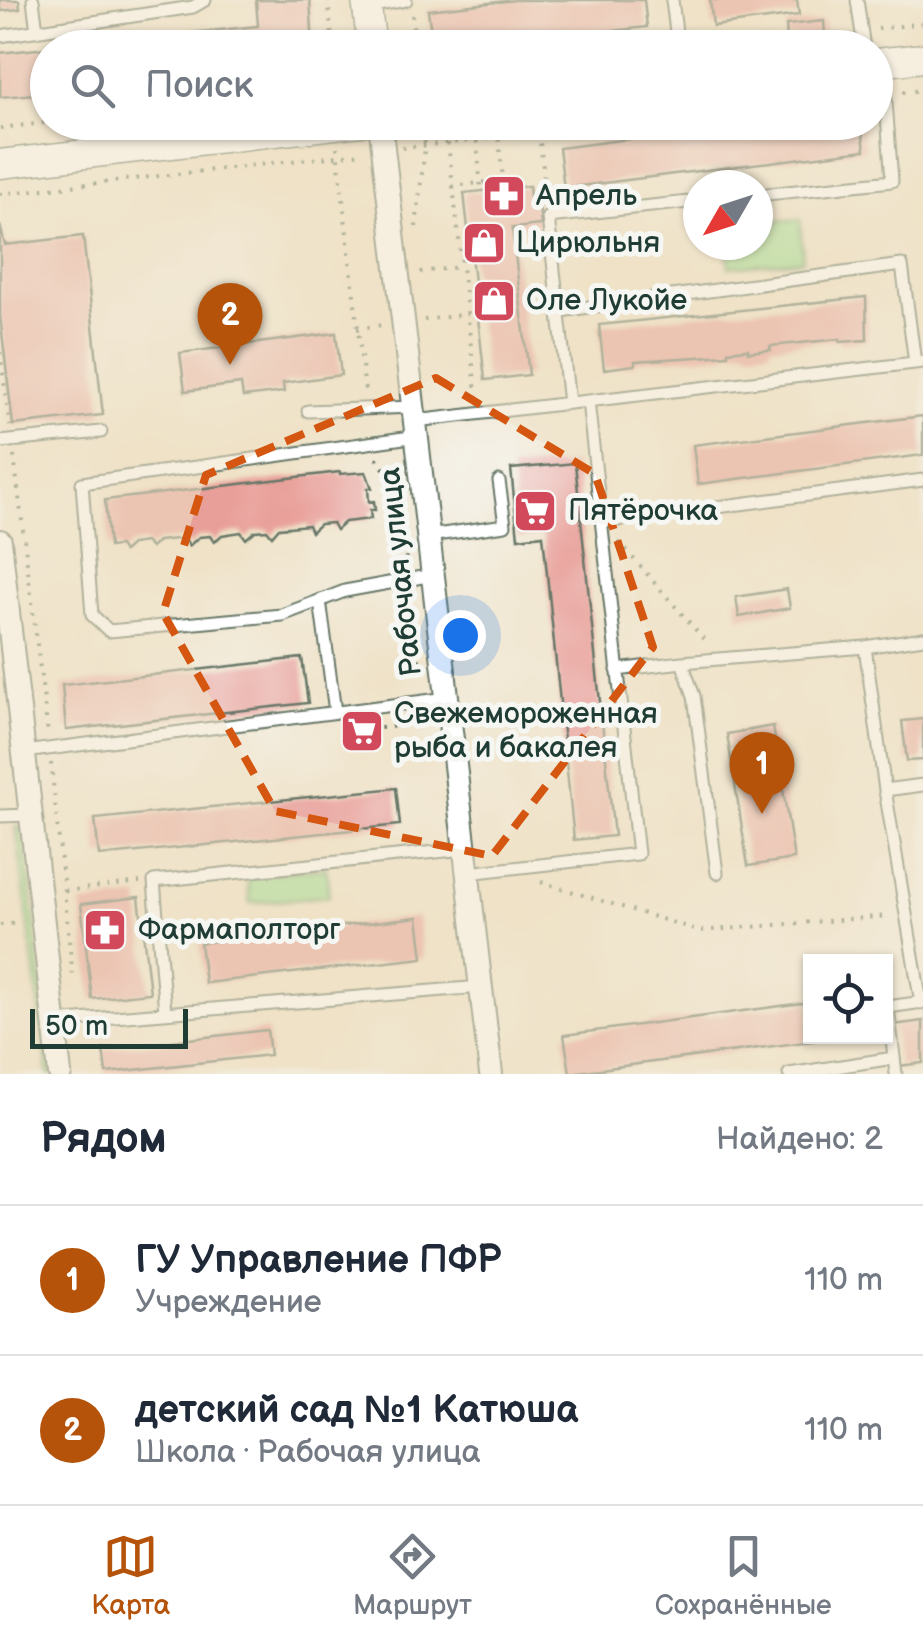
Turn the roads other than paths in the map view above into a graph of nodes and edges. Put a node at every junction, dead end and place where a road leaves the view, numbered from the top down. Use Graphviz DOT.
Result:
graph roads {
  1 [pos="33,0"];
  2 [pos="205,0"];
  3 [pos="408,0"];
  4 [pos="672,0"];
  5 [pos="858,0"];
  6 [pos="367,4"];
  7 [pos="37,30"];
  8 [pos="44,30"];
  9 [pos="370,30"];
  10 [pos="676,30"];
  11 [pos="862,30"];
  12 [pos="30,32"];
  13 [pos="0,36"];
  14 [pos="893,58"];
  15 [pos="923,58"];
  16 [pos="206,140"];
  17 [pos="383,140"];
  18 [pos="886,140"];
  19 [pos="0,164"];
  20 [pos="773,193"];
  21 [pos="683,203"];
  22 [pos="560,311"];
  23 [pos="919,362"];
  24 [pos="588,401"];
  25 [pos="568,403"];
  26 [pos="308,411"];
  27 [pos="416,421"];
  28 [pos="100,432"];
  29 [pos="6,442"];
  30 [pos="923,480"];
  31 [pos="499,481"];
  32 [pos="602,522"];
  33 [pos="429,536"];
  34 [pos="0,541"];
  35 [pos="433,574"];
  36 [pos="2,581"];
  37 [pos="320,600"];
  38 [pos="923,638"];
  39 [pos="865,647"];
  40 [pos="682,662"];
  41 [pos="617,670"];
  42 [pos="448,698"];
  43 [pos="335,712"];
  44 [pos="24,752"];
  45 [pos="923,786"];
  46 [pos="884,790"];
  47 [pos="31,815"];
  48 [pos="0,816"];
  49 [pos="465,849"];
  50 [pos="468,873"];
  51 [pos="718,873"];
  52 [pos="482,987"];
  53 [pos="922,1002"];
  54 [pos="165,1012"];
  55 [pos="66,1021"];
  56 [pos="894,1058"];
  57 [pos="60,1074"];
  58 [pos="492,1074"];
  59 [pos="789,1074"];
  60 [pos="896,1074"];
  1 -- 7 [label="lane"];
  2 -- 8 [label="lane"];
  3 -- 6 [label="lane"];
  4 -- 10 [label="lane"];
  5 -- 11 [label="lane"];
  6 -- 9 [label="street"];
  12 -- 13 [label="lane"];
  14 -- 15 [label="street"];
  16 -- 19 [label="street"];
  17 -- 27 [label="street, Рабочая улица"];
  18 -- 20 [label="lane"];
  21 -- 22 [label="lane"];
  22 -- 23 [label="lane"];
  22 -- 25 [label="lane"];
  23 -- 24 [label="lane"];
  24 -- 25 [label="lane"];
  24 -- 32 [label="lane"];
  25 -- 27 [label="lane"];
  26 -- 27 [label="lane"];
  27 -- 33 [label="street, Рабочая улица"];
  27 -- 37 [label="lane"];
  28 -- 29 [label="lane"];
  30 -- 32 [label="lane"];
  31 -- 33 [label="lane"];
  32 -- 41 [label="lane"];
  33 -- 35 [label="street, Рабочая улица"];
  34 -- 36 [label="street"];
  35 -- 37 [label="lane"];
  35 -- 42 [label="street, Рабочая улица"];
  36 -- 44 [label="street"];
  37 -- 43 [label="lane"];
  38 -- 39 [label="lane"];
  39 -- 40 [label="lane"];
  39 -- 46 [label="lane"];
  40 -- 41 [label="lane"];
  40 -- 51 [label="lane"];
  41 -- 50 [label="lane"];
  42 -- 43 [label="lane"];
  42 -- 49 [label="street, Рабочая улица"];
  43 -- 44 [label="lane"];
  44 -- 47 [label="street"];
  45 -- 46 [label="lane"];
  46 -- 53 [label="lane"];
  47 -- 48 [label="lane"];
  47 -- 55 [label="street"];
  49 -- 50 [label="street, Рабочая улица"];
  49 -- 54 [label="lane"];
  50 -- 52 [label="street, Рабочая улица"];
  52 -- 54 [label="lane"];
  52 -- 58 [label="street, Рабочая улица"];
  53 -- 56 [label="lane"];
  54 -- 55 [label="lane"];
  55 -- 57 [label="street"];
  56 -- 59 [label="lane"];
  56 -- 60 [label="lane"];
}
